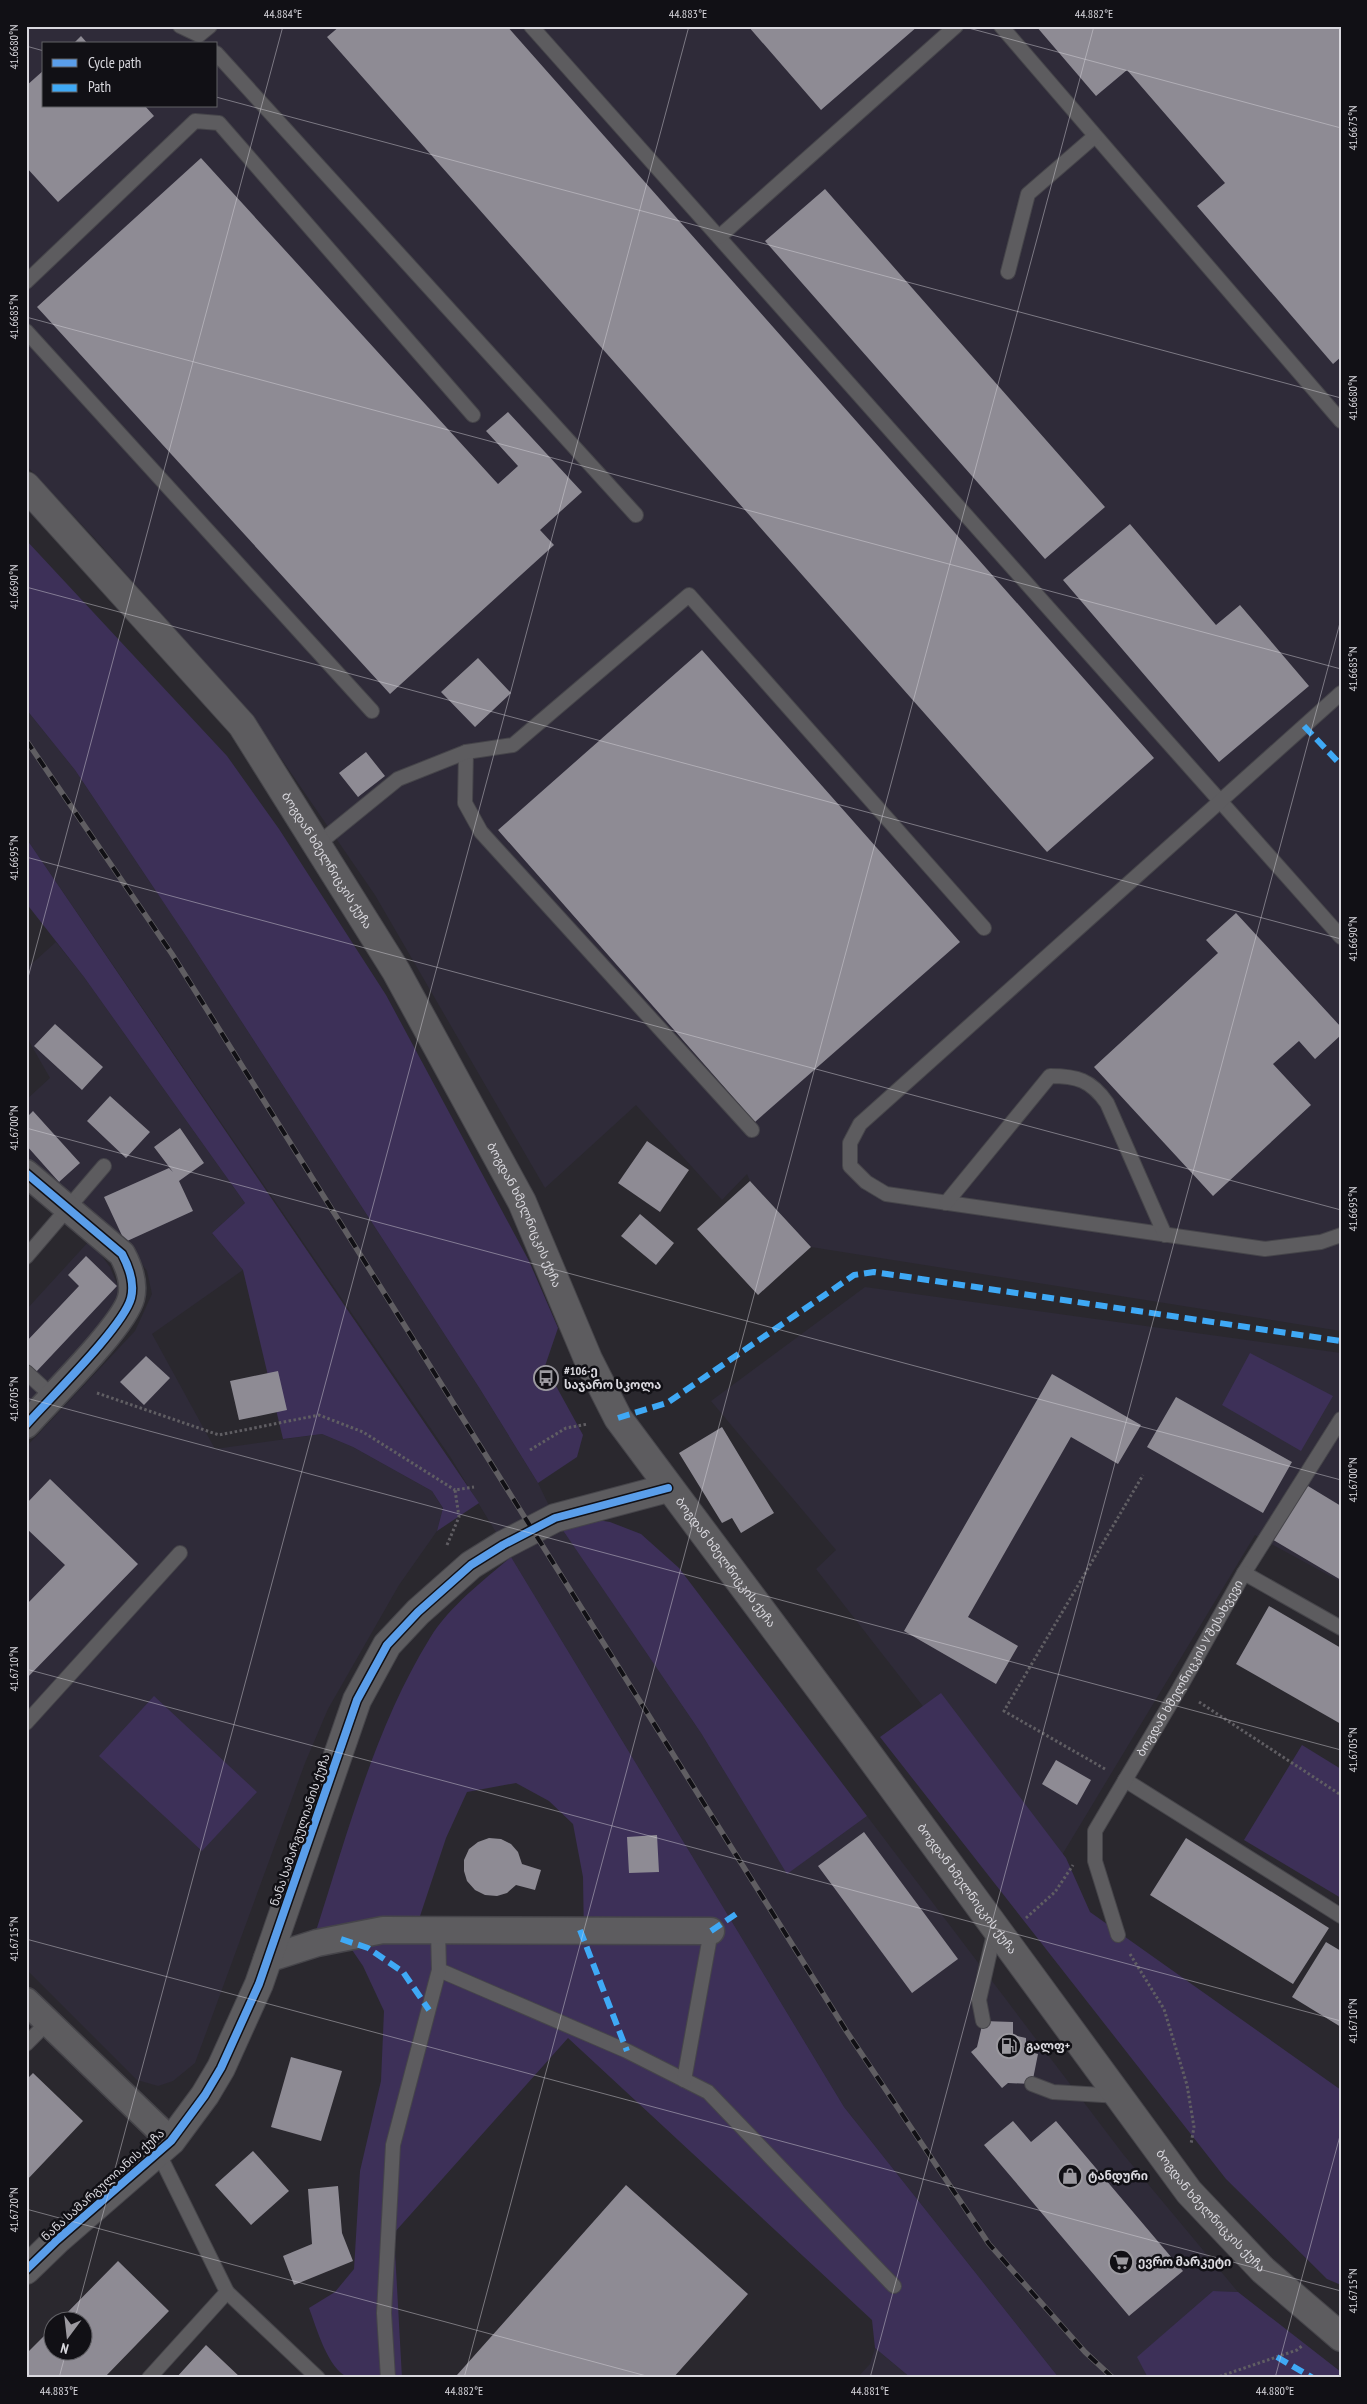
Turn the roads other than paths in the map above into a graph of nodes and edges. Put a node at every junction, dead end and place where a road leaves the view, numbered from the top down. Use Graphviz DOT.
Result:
graph roads {
  1 [pos="180,26"];
  2 [pos="532,26"];
  3 [pos="956,26"];
  4 [pos="1001,26"];
  5 [pos="206,35"];
  6 [pos="218,55"];
  7 [pos="1095,136"];
  8 [pos="719,237"];
  9 [pos="1008,272"];
  10 [pos="26,282"];
  11 [pos="26,331"];
  12 [pos="473,415"];
  13 [pos="1341,421"];
  14 [pos="26,486"];
  15 [pos="636,515"];
  16 [pos="1341,693"];
  17 [pos="372,711"];
  18 [pos="466,752"];
  19 [pos="1220,802"];
  20 [pos="318,844"];
  21 [pos="984,928"];
  22 [pos="1341,937"];
  23 [pos="752,1130"];
  24 [pos="104,1166"];
  25 [pos="26,1173"];
  26 [pos="946,1203"];
  27 [pos="66,1209"];
  28 [pos="1165,1235"];
  29 [pos="1341,1235"];
  30 [pos="26,1257"];
  31 [pos="26,1372"];
  32 [pos="59,1389"];
  33 [pos="1341,1419"];
  34 [pos="26,1425"];
  35 [pos="668,1488"];
  36 [pos="180,1554"];
  37 [pos="1244,1573"];
  38 [pos="1341,1628"];
  39 [pos="26,1723"];
  40 [pos="1125,1780"];
  41 [pos="1341,1916"];
  42 [pos="438,1930"];
  43 [pos="711,1931"];
  44 [pos="999,1934"];
  45 [pos="1118,1935"];
  46 [pos="267,1959"];
  47 [pos="439,1970"];
  48 [pos="26,2001"];
  49 [pos="983,2021"];
  50 [pos="48,2022"];
  51 [pos="26,2044"];
  52 [pos="684,2080"];
  53 [pos="1032,2084"];
  54 [pos="1118,2096"];
  55 [pos="164,2147"];
  56 [pos="26,2270"];
  57 [pos="894,2286"];
  58 [pos="227,2292"];
  59 [pos="1333,2332"];
  60 [pos="149,2378"];
  61 [pos="318,2378"];
  62 [pos="388,2378"];
  1 -- 5 [label="lane"];
  2 -- 8 [label="lane"];
  3 -- 8 [label="lane"];
  4 -- 7 [label="lane"];
  6 -- 15 [label="lane"];
  7 -- 9 [label="lane"];
  7 -- 13 [label="lane"];
  8 -- 19 [label="lane"];
  10 -- 12 [label="lane"];
  11 -- 17 [label="lane"];
  14 -- 20 [label="main road, ბოგდან ხმელნიცკის ქუჩა"];
  16 -- 19 [label="lane"];
  18 -- 20 [label="lane"];
  18 -- 21 [label="lane"];
  18 -- 23 [label="lane"];
  19 -- 22 [label="lane"];
  19 -- 26 [label="lane"];
  20 -- 35 [label="main road, ბოგდან ხმელნიცკის ქუჩა"];
  24 -- 27 [label="lane"];
  25 -- 27 [label="street"];
  26 -- 28 [label="lane"];
  26 -- 28 [label="lane"];
  27 -- 30 [label="lane"];
  27 -- 32 [label="street"];
  28 -- 29 [label="lane"];
  31 -- 32 [label="lane"];
  32 -- 34 [label="street"];
  33 -- 37 [label="lane"];
  35 -- 44 [label="main road, ბოგდან ხმელნიცკის ქუჩა"];
  35 -- 46 [label="main road, ნანა სამარგულიანის ქუჩა"];
  36 -- 39 [label="lane"];
  37 -- 38 [label="lane, ბოგდან ხმელნიცკის V შესახვევი"];
  37 -- 40 [label="lane, ბოგდან ხმელნიცკის V შესახვევი"];
  40 -- 41 [label="lane"];
  40 -- 45 [label="lane, ბოგდან ხმელნიცკის V შესახვევი"];
  42 -- 43 [label="street"];
  42 -- 46 [label="street"];
  42 -- 47 [label="lane"];
  43 -- 52 [label="lane"];
  44 -- 49 [label="lane"];
  44 -- 54 [label="main road, ბოგდან ხმელნიცკის ქუჩა"];
  46 -- 55 [label="main road, ნანა სამარგულიანის ქუჩა"];
  47 -- 52 [label="lane"];
  47 -- 62 [label="lane"];
  48 -- 50 [label="street"];
  50 -- 51 [label="lane"];
  50 -- 55 [label="street"];
  52 -- 57 [label="lane"];
  53 -- 54 [label="lane"];
  54 -- 59 [label="main road, ბოგდან ხმელნიცკის ქუჩა"];
  55 -- 56 [label="main road, ნანა სამარგულიანის ქუჩა"];
  55 -- 58 [label="lane"];
  58 -- 60 [label="lane"];
  58 -- 61 [label="lane"];
}
